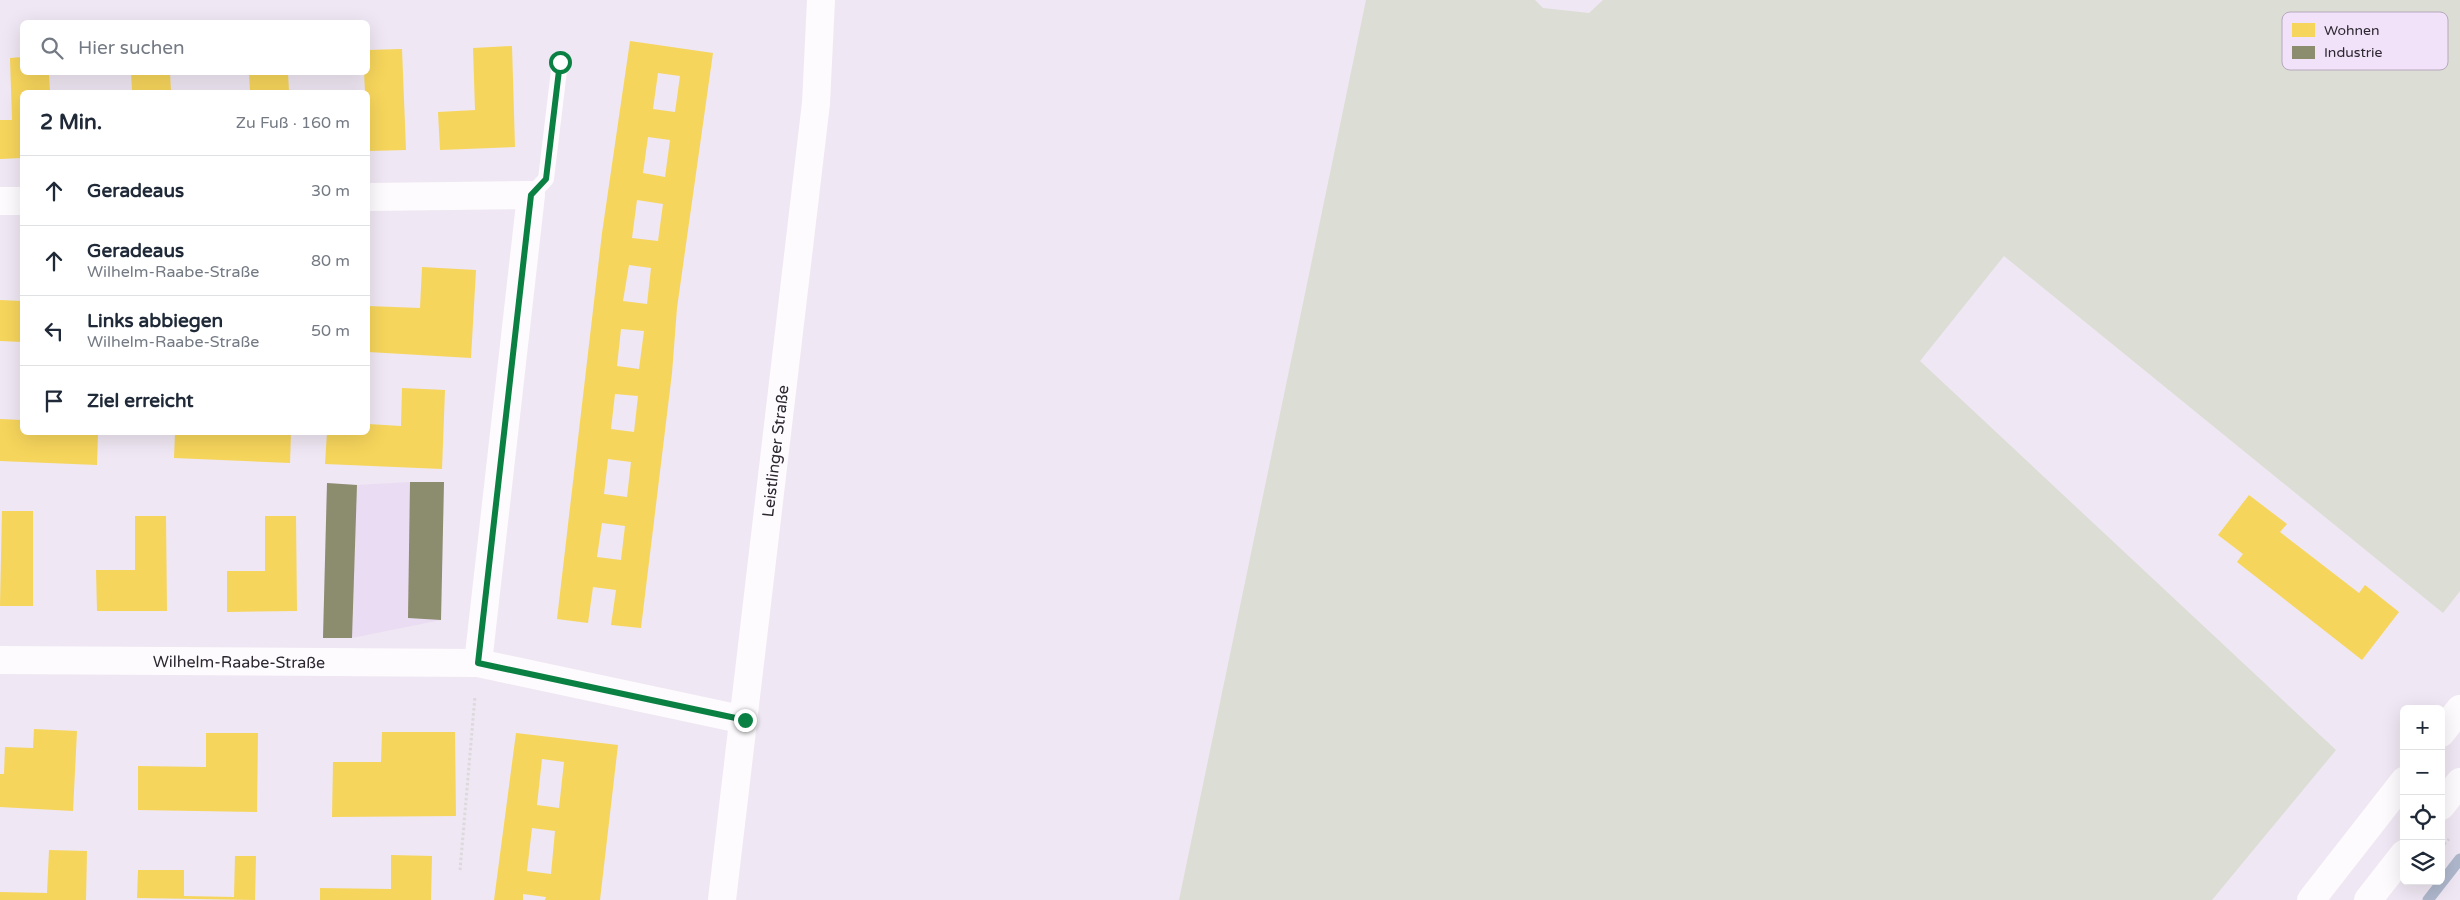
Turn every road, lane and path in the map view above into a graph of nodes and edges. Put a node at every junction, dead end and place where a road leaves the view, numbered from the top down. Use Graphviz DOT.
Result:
graph roads {
  1 [pos="821,0"];
  2 [pos="560,62"];
  3 [pos="531,195"];
  4 [pos="370,197"];
  5 [pos="0,201"];
  6 [pos="20,201"];
  7 [pos="0,660"];
  8 [pos="478,663"];
  9 [pos="2460,709"];
  10 [pos="745,720"];
  11 [pos="2445,728"];
  12 [pos="2460,782"];
  13 [pos="2400,787"];
  14 [pos="2445,801"];
  15 [pos="2400,859"];
  16 [pos="460,870"];
  17 [pos="722,900"];
  18 [pos="2311,900"];
  19 [pos="2368,900"];
  1 -- 10 [label="street, Leistlinger Straße"];
  2 -- 3 [label="lane"];
  3 -- 4 [label="street"];
  3 -- 8 [label="street"];
  5 -- 6 [label="street"];
  7 -- 8 [label="street, Wilhelm-Raabe-Straße"];
  8 -- 10 [label="street, Wilhelm-Raabe-Straße"];
  8 -- 16 [label="path"];
  9 -- 11 [label="street"];
  10 -- 17 [label="street, Leistlinger Straße"];
  12 -- 14 [label="street"];
  13 -- 18 [label="street"];
  15 -- 19 [label="street"];
}
